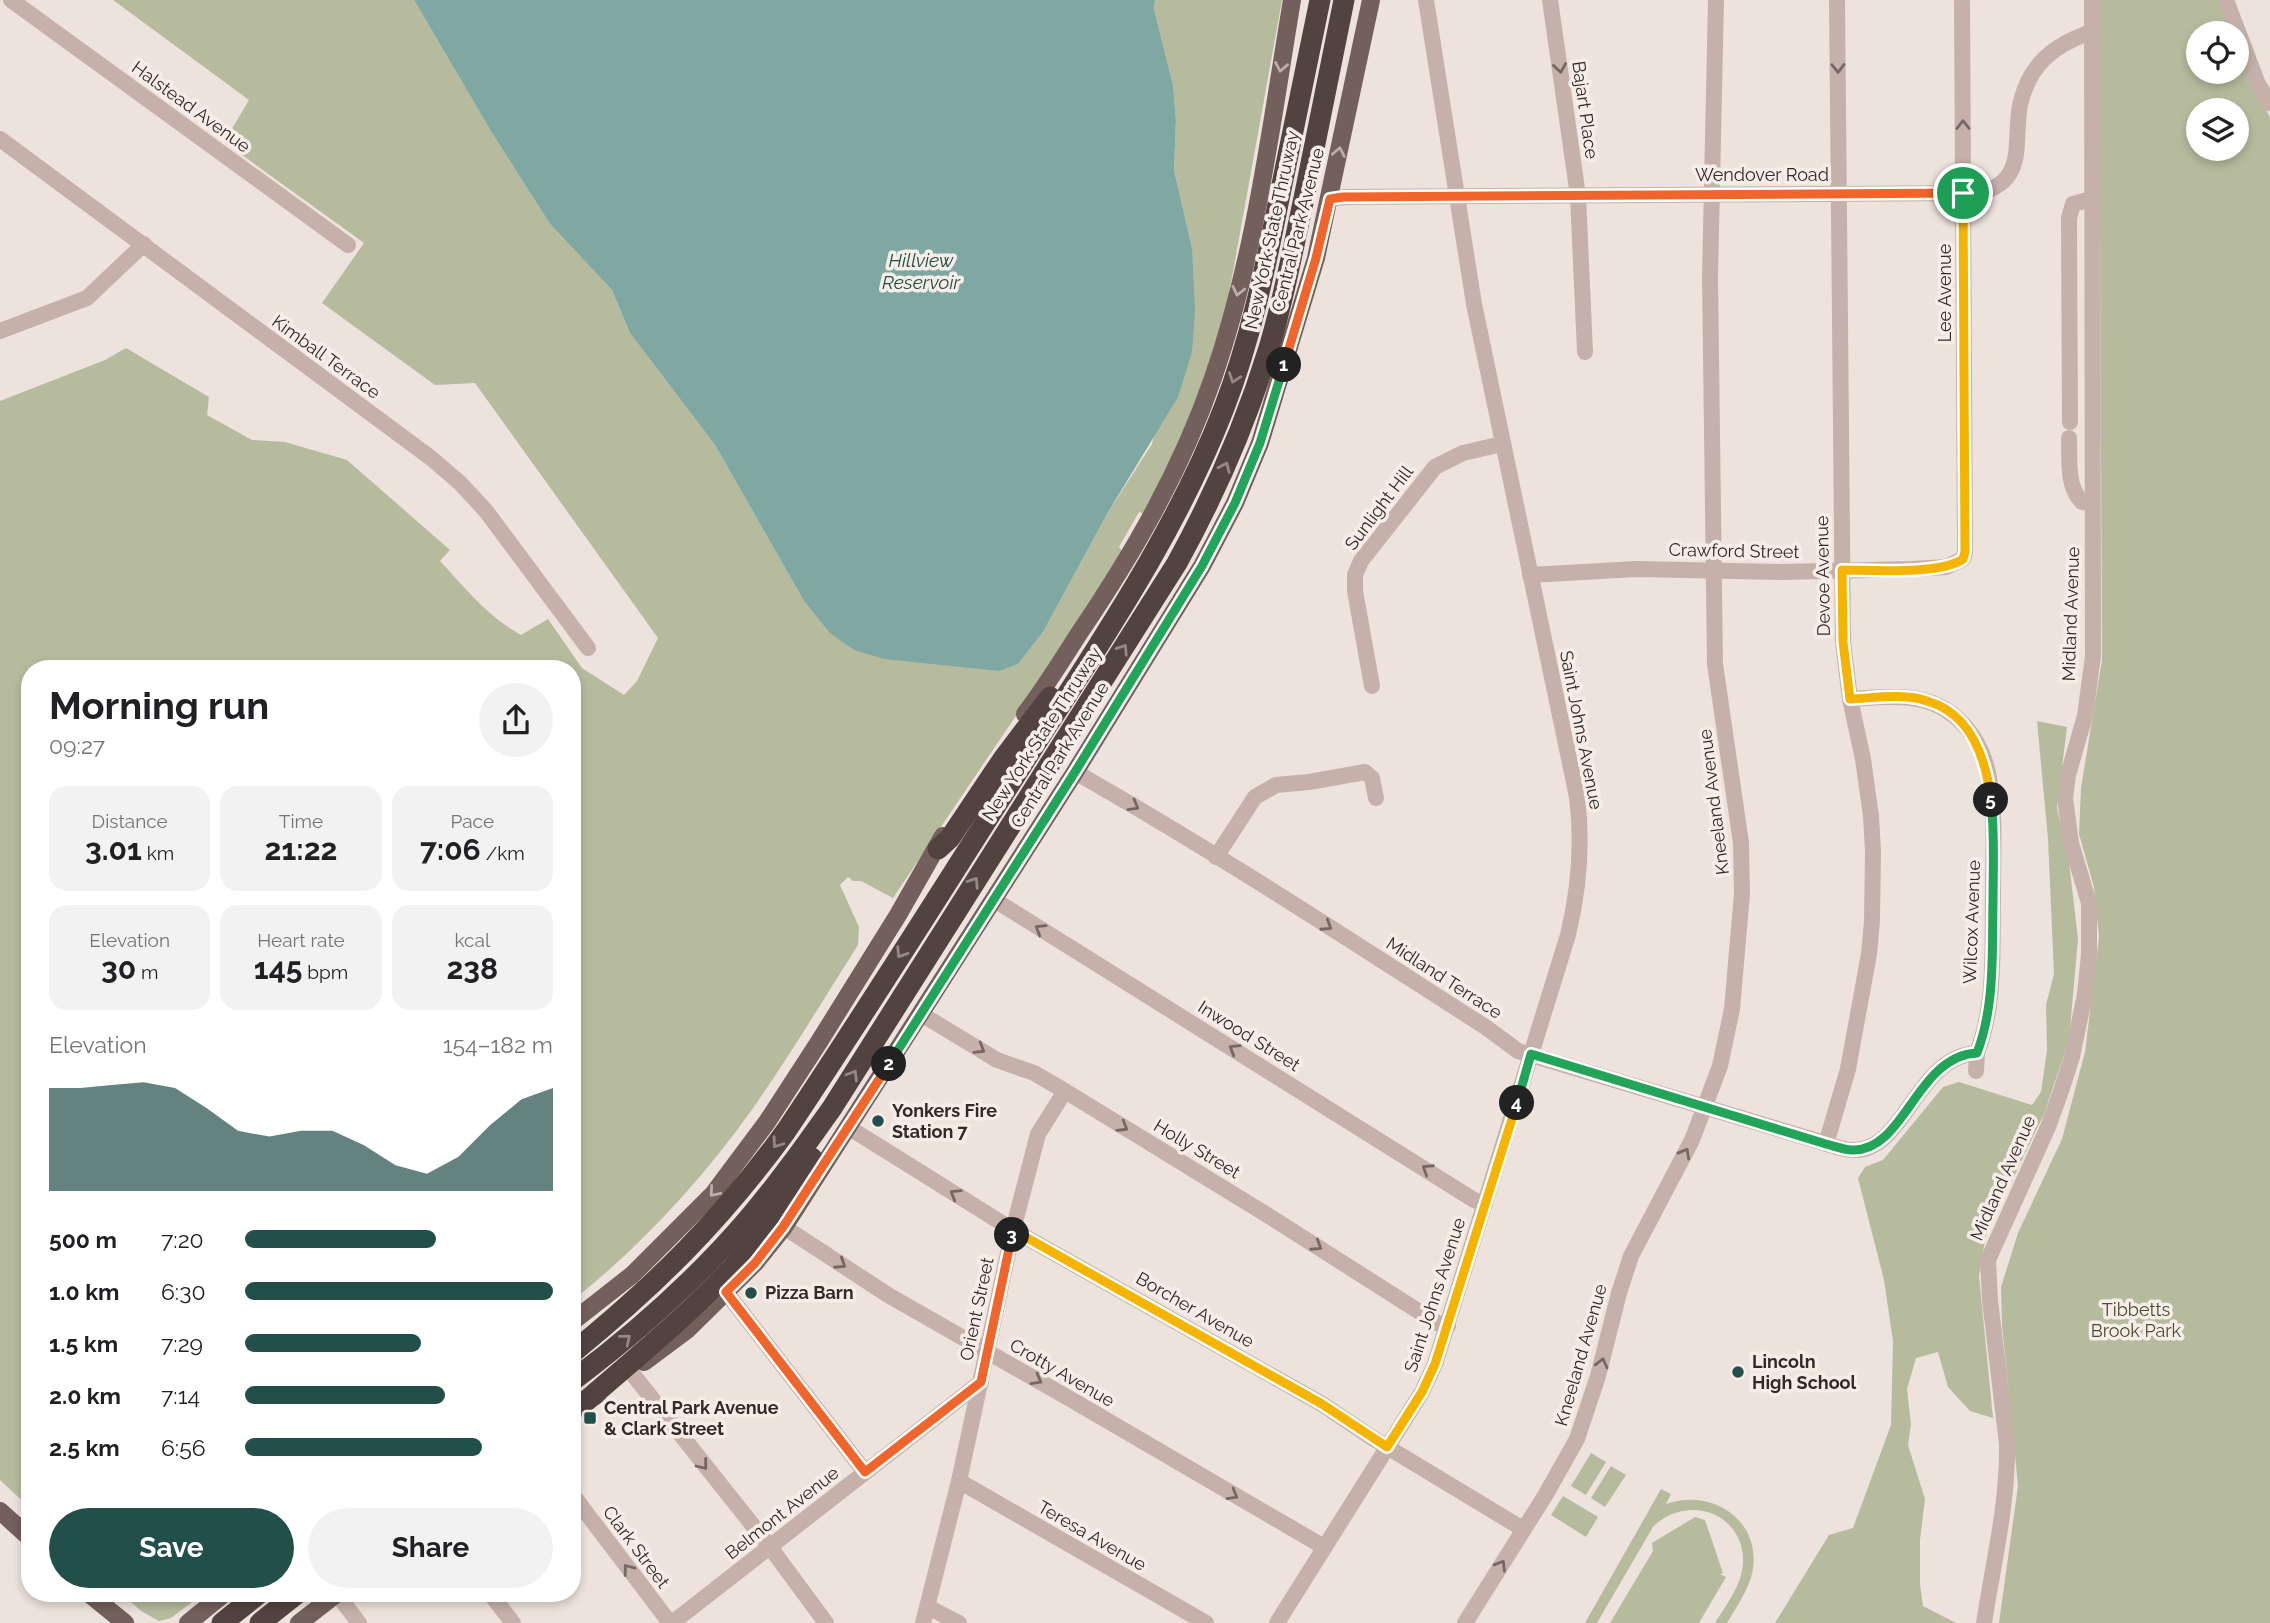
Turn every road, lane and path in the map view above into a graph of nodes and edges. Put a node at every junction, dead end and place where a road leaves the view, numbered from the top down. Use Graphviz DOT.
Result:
graph roads {
  1 [pos="11,0"];
  2 [pos="1292,0"];
  3 [pos="1309,0"];
  4 [pos="1320,0"];
  5 [pos="1344,0"];
  6 [pos="1354,0"];
  7 [pos="1371,0"];
  8 [pos="1426,0"];
  9 [pos="1550,0"];
  10 [pos="1716,0"];
  11 [pos="1837,0"];
  12 [pos="1962,0"];
  13 [pos="2092,0"];
  14 [pos="2226,0"];
  15 [pos="2091,32"];
  16 [pos="2270,103"];
  17 [pos="1320,116"];
  18 [pos="1295,121"];
  19 [pos="0,139"];
  20 [pos="1963,193"];
  21 [pos="1839,194"];
  22 [pos="1712,195"];
  23 [pos="1578,196"];
  24 [pos="1456,197"];
  25 [pos="1330,199"];
  26 [pos="2091,199"];
  27 [pos="144,244"];
  28 [pos="348,245"];
  29 [pos="0,331"];
  30 [pos="1585,352"];
  31 [pos="1502,444"];
  32 [pos="2092,503"];
  33 [pos="1965,544"];
  34 [pos="1842,570"];
  35 [pos="1713,571"];
  36 [pos="1530,575"];
  37 [pos="588,648"];
  38 [pos="1083,668"];
  39 [pos="1373,686"];
  40 [pos="1850,699"];
  41 [pos="1075,772"];
  42 [pos="1376,798"];
  43 [pos="938,849"];
  44 [pos="1216,857"];
  45 [pos="993,900"];
  46 [pos="921,1014"];
  47 [pos="1977,1053"];
  48 [pos="1531,1054"];
  49 [pos="1976,1071"];
  50 [pos="1065,1091"];
  51 [pos="1706,1107"];
  52 [pos="832,1108"];
  53 [pos="848,1127"];
  54 [pos="1826,1144"];
  55 [pos="1485,1204"];
  56 [pos="783,1227"];
  57 [pos="1013,1230"];
  58 [pos="726,1292"];
  59 [pos="581,1315"];
  60 [pos="1448,1326"];
  61 [pos="581,1346"];
  62 [pos="988,1352"];
  63 [pos="631,1372"];
  64 [pos="581,1374"];
  65 [pos="981,1382"];
  66 [pos="581,1405"];
  67 [pos="581,1406"];
  68 [pos="1387,1447"];
  69 [pos="865,1472"];
  70 [pos="959,1481"];
  71 [pos="581,1506"];
  72 [pos="0,1511"];
  73 [pos="1523,1529"];
  74 [pos="21,1530"];
  75 [pos="770,1547"];
  76 [pos="1324,1547"];
  77 [pos="99,1602"];
  78 [pos="214,1602"];
  79 [pos="248,1602"];
  80 [pos="286,1602"];
  81 [pos="326,1602"];
  82 [pos="344,1602"];
  83 [pos="497,1602"];
  84 [pos="926,1615"];
  85 [pos="125,1623"];
  86 [pos="188,1623"];
  87 [pos="222,1623"];
  88 [pos="260,1623"];
  89 [pos="299,1623"];
  90 [pos="359,1623"];
  91 [pos="513,1623"];
  92 [pos="671,1623"];
  93 [pos="826,1623"];
  94 [pos="959,1623"];
  95 [pos="1206,1623"];
  96 [pos="1277,1623"];
  97 [pos="1465,1623"];
  98 [pos="1984,1623"];
  1 -- 28 [label="street, Halstead Avenue"];
  2 -- 43 [label="main road, one-way"];
  3 -- 18 [label="highway"];
  4 -- 18 [label="highway, New York State Thruway"];
  5 -- 17 [label="highway, New York State Thruway"];
  6 -- 17 [label="highway"];
  25 -- 7 [label="main road, Central Park Avenue, one-way"];
  8 -- 24 [label="street, Saint Johns Avenue"];
  9 -- 23 [label="street, Bajart Place, one-way"];
  10 -- 22 [label="street, Kneeland Avenue"];
  11 -- 21 [label="street, Devoe Avenue, one-way"];
  20 -- 12 [label="street, Lee Avenue, one-way"];
  13 -- 15 [label="street, Midland Avenue"];
  14 -- 16 [label="street"];
  15 -- 20 [label="street, Wendover Road"];
  15 -- 26 [label="street, Midland Avenue"];
  52 -- 17 [label="highway, New York State Thruway, one-way"];
  18 -- 38 [label="highway, New York State Thruway, one-way"];
  19 -- 27 [label="street, Kimball Terrace"];
  20 -- 21 [label="street, Wendover Road"];
  20 -- 33 [label="street, Lee Avenue"];
  21 -- 22 [label="street, Wendover Road"];
  21 -- 34 [label="street, Devoe Avenue"];
  22 -- 23 [label="street, Wendover Road"];
  22 -- 35 [label="street, Kneeland Avenue"];
  23 -- 24 [label="street, Wendover Road"];
  23 -- 30 [label="street, Bajart Place"];
  24 -- 25 [label="street, Wendover Road"];
  24 -- 31 [label="street, Saint Johns Avenue"];
  25 -- 41 [label="main road, Central Park Avenue"];
  26 -- 32 [label="street, Midland Avenue"];
  26 -- 32 [label="street"];
  27 -- 29 [label="street"];
  27 -- 37 [label="street, Kimball Terrace"];
  31 -- 36 [label="street, Saint Johns Avenue"];
  31 -- 39 [label="street, Sunlight Hill"];
  32 -- 98 [label="street, Midland Avenue"];
  33 -- 34 [label="street, Crawford Street"];
  34 -- 35 [label="street, Crawford Street"];
  34 -- 40 [label="street, Devoe Avenue"];
  35 -- 36 [label="street, Crawford Street"];
  35 -- 51 [label="street, Kneeland Avenue"];
  36 -- 48 [label="street, Saint Johns Avenue"];
  38 -- 43 [label="highway"];
  38 -- 61 [label="highway, New York State Thruway, one-way"];
  40 -- 47 [label="street, Wilcox Avenue"];
  40 -- 54 [label="street, Devoe Avenue"];
  41 -- 44 [label="street, Midland Terrace, one-way"];
  41 -- 45 [label="main road, Central Park Avenue"];
  42 -- 44 [label="street"];
  43 -- 59 [label="main road, one-way"];
  44 -- 48 [label="street, Midland Terrace, one-way"];
  45 -- 46 [label="main road, Central Park Avenue"];
  55 -- 45 [label="street, Inwood Street, one-way"];
  46 -- 50 [label="street, Holly Street, one-way"];
  46 -- 53 [label="main road, Central Park Avenue"];
  47 -- 49 [label="street, Wilcox Avenue"];
  47 -- 54 [label="street"];
  48 -- 51 [label="street, Midland Terrace"];
  48 -- 55 [label="street, Saint Johns Avenue"];
  50 -- 57 [label="street, Orient Street"];
  50 -- 60 [label="street, Holly Street, one-way"];
  51 -- 54 [label="street, Midland Terrace"];
  73 -- 51 [label="street, Kneeland Avenue, one-way"];
  64 -- 52 [label="highway, New York State Thruway, one-way"];
  52 -- 66 [label="highway"];
  53 -- 56 [label="main road, Central Park Avenue"];
  57 -- 53 [label="street, Borcher Avenue, one-way"];
  55 -- 60 [label="street, Saint Johns Avenue"];
  56 -- 58 [label="main road, Central Park Avenue"];
  56 -- 62 [label="street, Crotty Avenue, one-way"];
  57 -- 62 [label="street, Orient Street"];
  57 -- 68 [label="street, Borcher Avenue"];
  58 -- 63 [label="main road, Central Park Avenue"];
  58 -- 69 [label="street"];
  60 -- 68 [label="street, Saint Johns Avenue"];
  62 -- 65 [label="street, Orient Street"];
  62 -- 76 [label="street, Crotty Avenue, one-way"];
  63 -- 67 [label="main road, Central Park Avenue"];
  63 -- 75 [label="street, one-way"];
  65 -- 69 [label="street, Belmont Avenue"];
  65 -- 70 [label="street, Orient Street"];
  68 -- 73 [label="street, Borcher Avenue"];
  68 -- 76 [label="street, Saint Johns Avenue"];
  69 -- 75 [label="street, Belmont Avenue"];
  70 -- 84 [label="street, Orient Street"];
  70 -- 95 [label="street, Teresa Avenue"];
  92 -- 71 [label="street, Clark Street, one-way"];
  72 -- 74 [label="main road"];
  97 -- 73 [label="street, Kneeland Avenue, one-way"];
  75 -- 92 [label="street, Belmont Avenue"];
  75 -- 93 [label="street"];
  76 -- 96 [label="street, Saint Johns Avenue"];
  77 -- 85 [label="main road"];
  78 -- 86 [label="main road"];
  79 -- 87 [label="highway"];
  80 -- 88 [label="highway"];
  81 -- 89 [label="main road"];
  82 -- 90 [label="street"];
  83 -- 91 [label="street"];
  84 -- 94 [label="street"];
}
